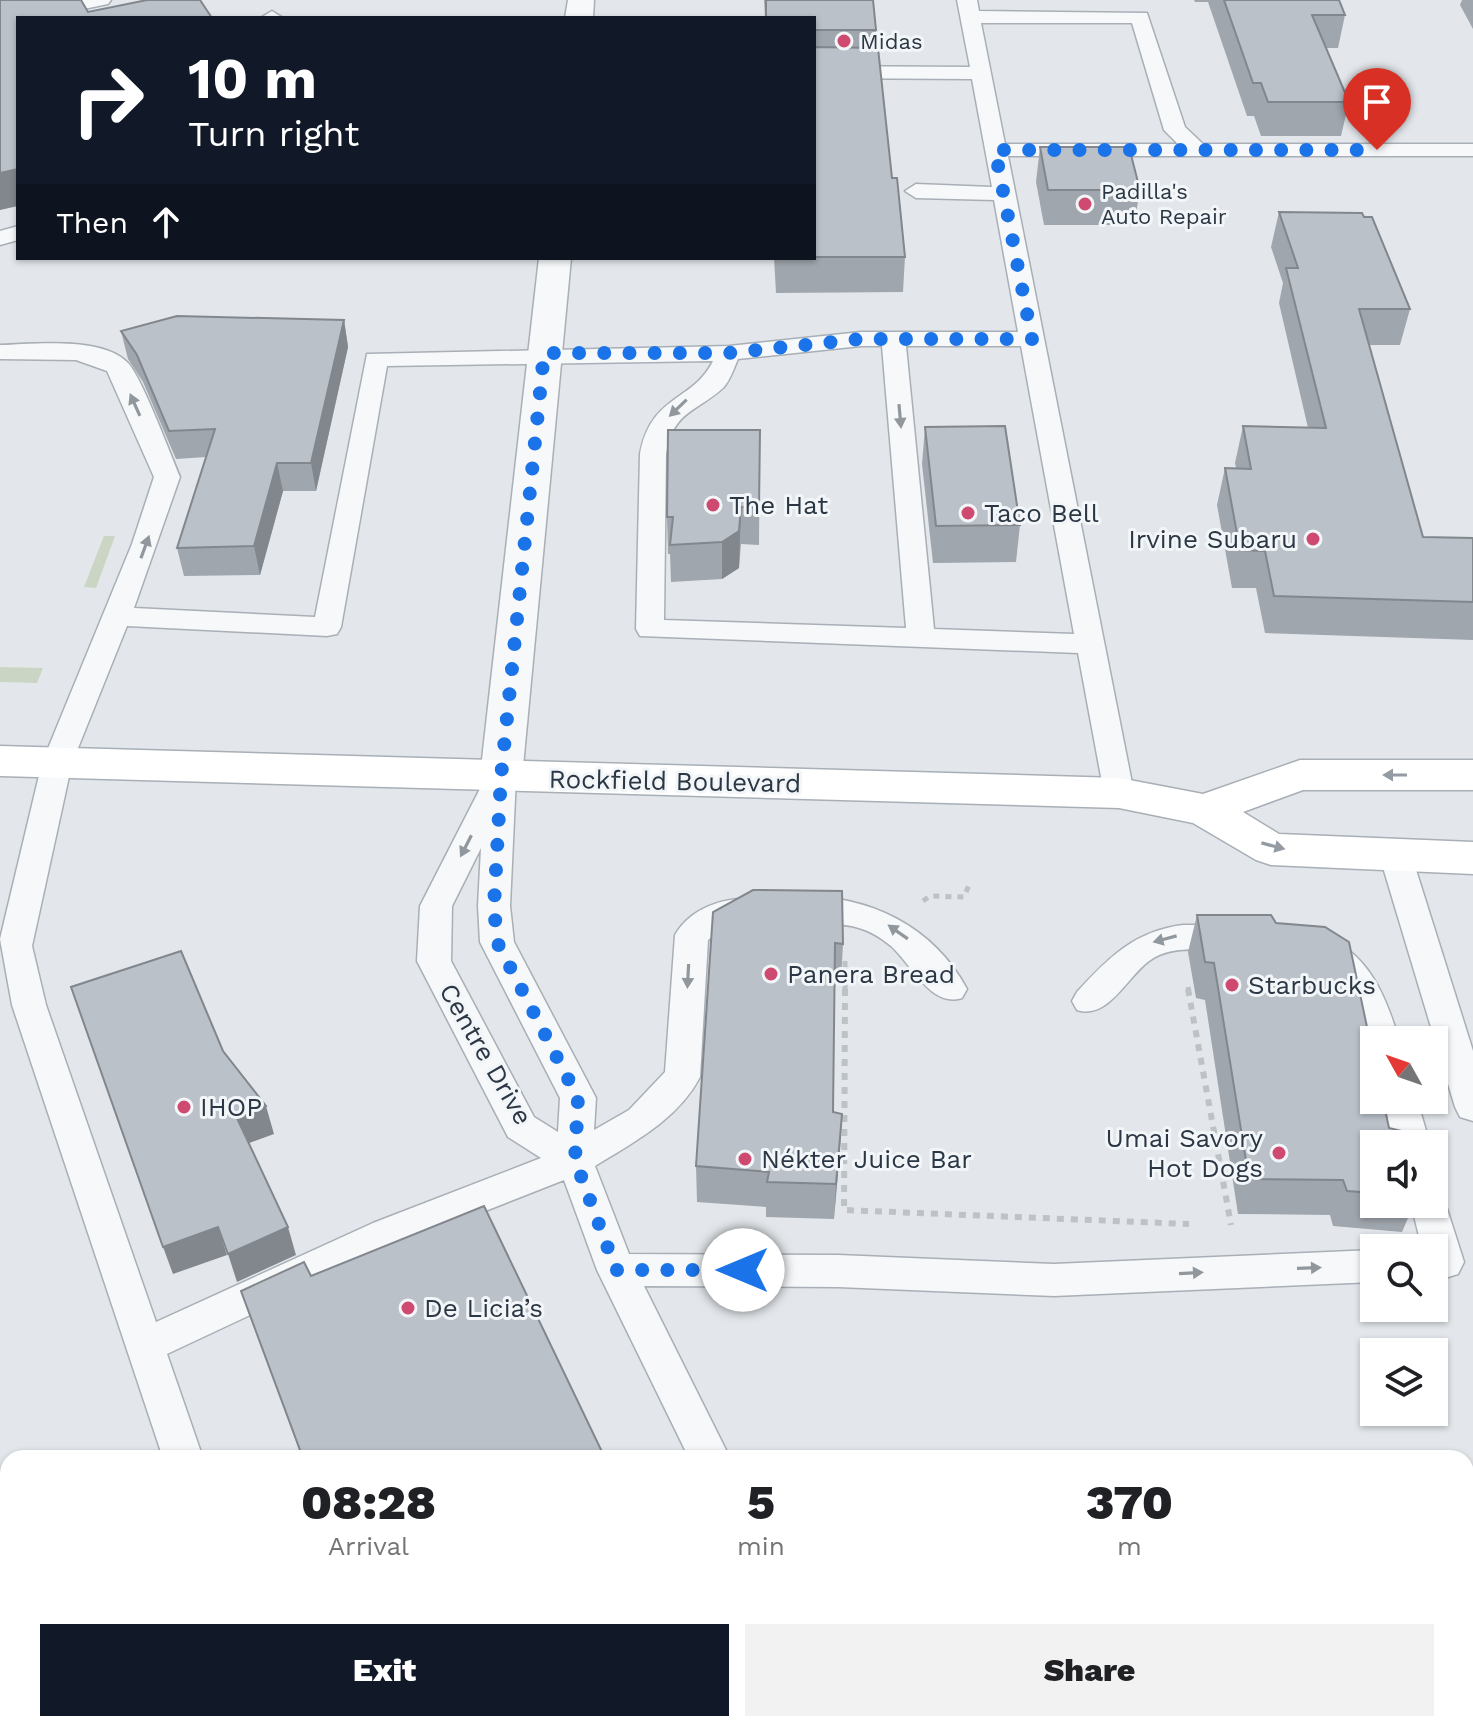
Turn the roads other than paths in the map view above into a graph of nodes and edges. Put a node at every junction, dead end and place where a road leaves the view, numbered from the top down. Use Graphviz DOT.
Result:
graph roads {
  1 [pos="101,0"];
  2 [pos="968,9"];
  3 [pos="20,16"];
  4 [pos="816,72"];
  5 [pos="980,73"];
  6 [pos="995,150"];
  7 [pos="1473,150"];
  8 [pos="1199,151"];
  9 [pos="916,191"];
  10 [pos="1004,194"];
  11 [pos="555,260"];
  12 [pos="893,338"];
  13 [pos="1032,339"];
  14 [pos="0,352"];
  15 [pos="544,353"];
  16 [pos="729,353"];
  17 [pos="0,365"];
  18 [pos="118,367"];
  19 [pos="117,616"];
  20 [pos="921,638"];
  21 [pos="1091,644"];
  22 [pos="0,761"];
  23 [pos="57,763"];
  24 [pos="1473,775"];
  25 [pos="501,777"];
  26 [pos="1119,793"];
  27 [pos="1205,810"];
  28 [pos="1395,854"];
  29 [pos="1473,858"];
  30 [pos="950,989"];
  31 [pos="1089,1001"];
  32 [pos="1378,1026"];
  33 [pos="1473,1107"];
  34 [pos="575,1160"];
  35 [pos="1434,1218"];
  36 [pos="1451,1261"];
  37 [pos="1360,1267"];
  38 [pos="616,1270"];
  39 [pos="146,1345"];
  40 [pos="180,1450"];
  41 [pos="706,1450"];
  1 -- 3 [label="lane"];
  2 -- 5 [label="lane"];
  2 -- 8 [label="lane"];
  4 -- 5 [label="lane"];
  5 -- 6 [label="lane"];
  6 -- 8 [label="lane"];
  6 -- 10 [label="lane"];
  7 -- 8 [label="lane"];
  9 -- 10 [label="lane"];
  10 -- 13 [label="lane"];
  11 -- 15 [label="street, Centre Drive"];
  12 -- 13 [label="lane"];
  12 -- 16 [label="lane"];
  12 -- 20 [label="lane, one-way"];
  13 -- 21 [label="lane"];
  14 -- 18 [label="lane"];
  15 -- 16 [label="lane"];
  15 -- 19 [label="lane"];
  15 -- 25 [label="street, Centre Drive"];
  16 -- 20 [label="lane, one-way"];
  17 -- 18 [label="lane"];
  19 -- 18 [label="lane, one-way"];
  19 -- 23 [label="lane"];
  20 -- 21 [label="lane"];
  21 -- 26 [label="lane"];
  22 -- 23 [label="main road, Rockfield Boulevard"];
  23 -- 25 [label="main road, Rockfield Boulevard"];
  23 -- 39 [label="lane"];
  24 -- 27 [label="main road, one-way"];
  25 -- 26 [label="main road, Rockfield Boulevard"];
  25 -- 34 [label="lane, Centre Drive"];
  25 -- 34 [label="lane, Centre Drive, one-way"];
  26 -- 27 [label="main road, Rockfield Boulevard"];
  27 -- 28 [label="main road, Rockfield Boulevard, one-way"];
  28 -- 29 [label="main road, Rockfield Boulevard"];
  28 -- 33 [label="lane"];
  30 -- 34 [label="lane, one-way"];
  32 -- 31 [label="lane, one-way"];
  34 -- 38 [label="lane"];
  34 -- 39 [label="lane"];
  35 -- 36 [label="lane"];
  38 -- 37 [label="lane, one-way"];
  38 -- 41 [label="lane"];
  39 -- 40 [label="lane"];
}
